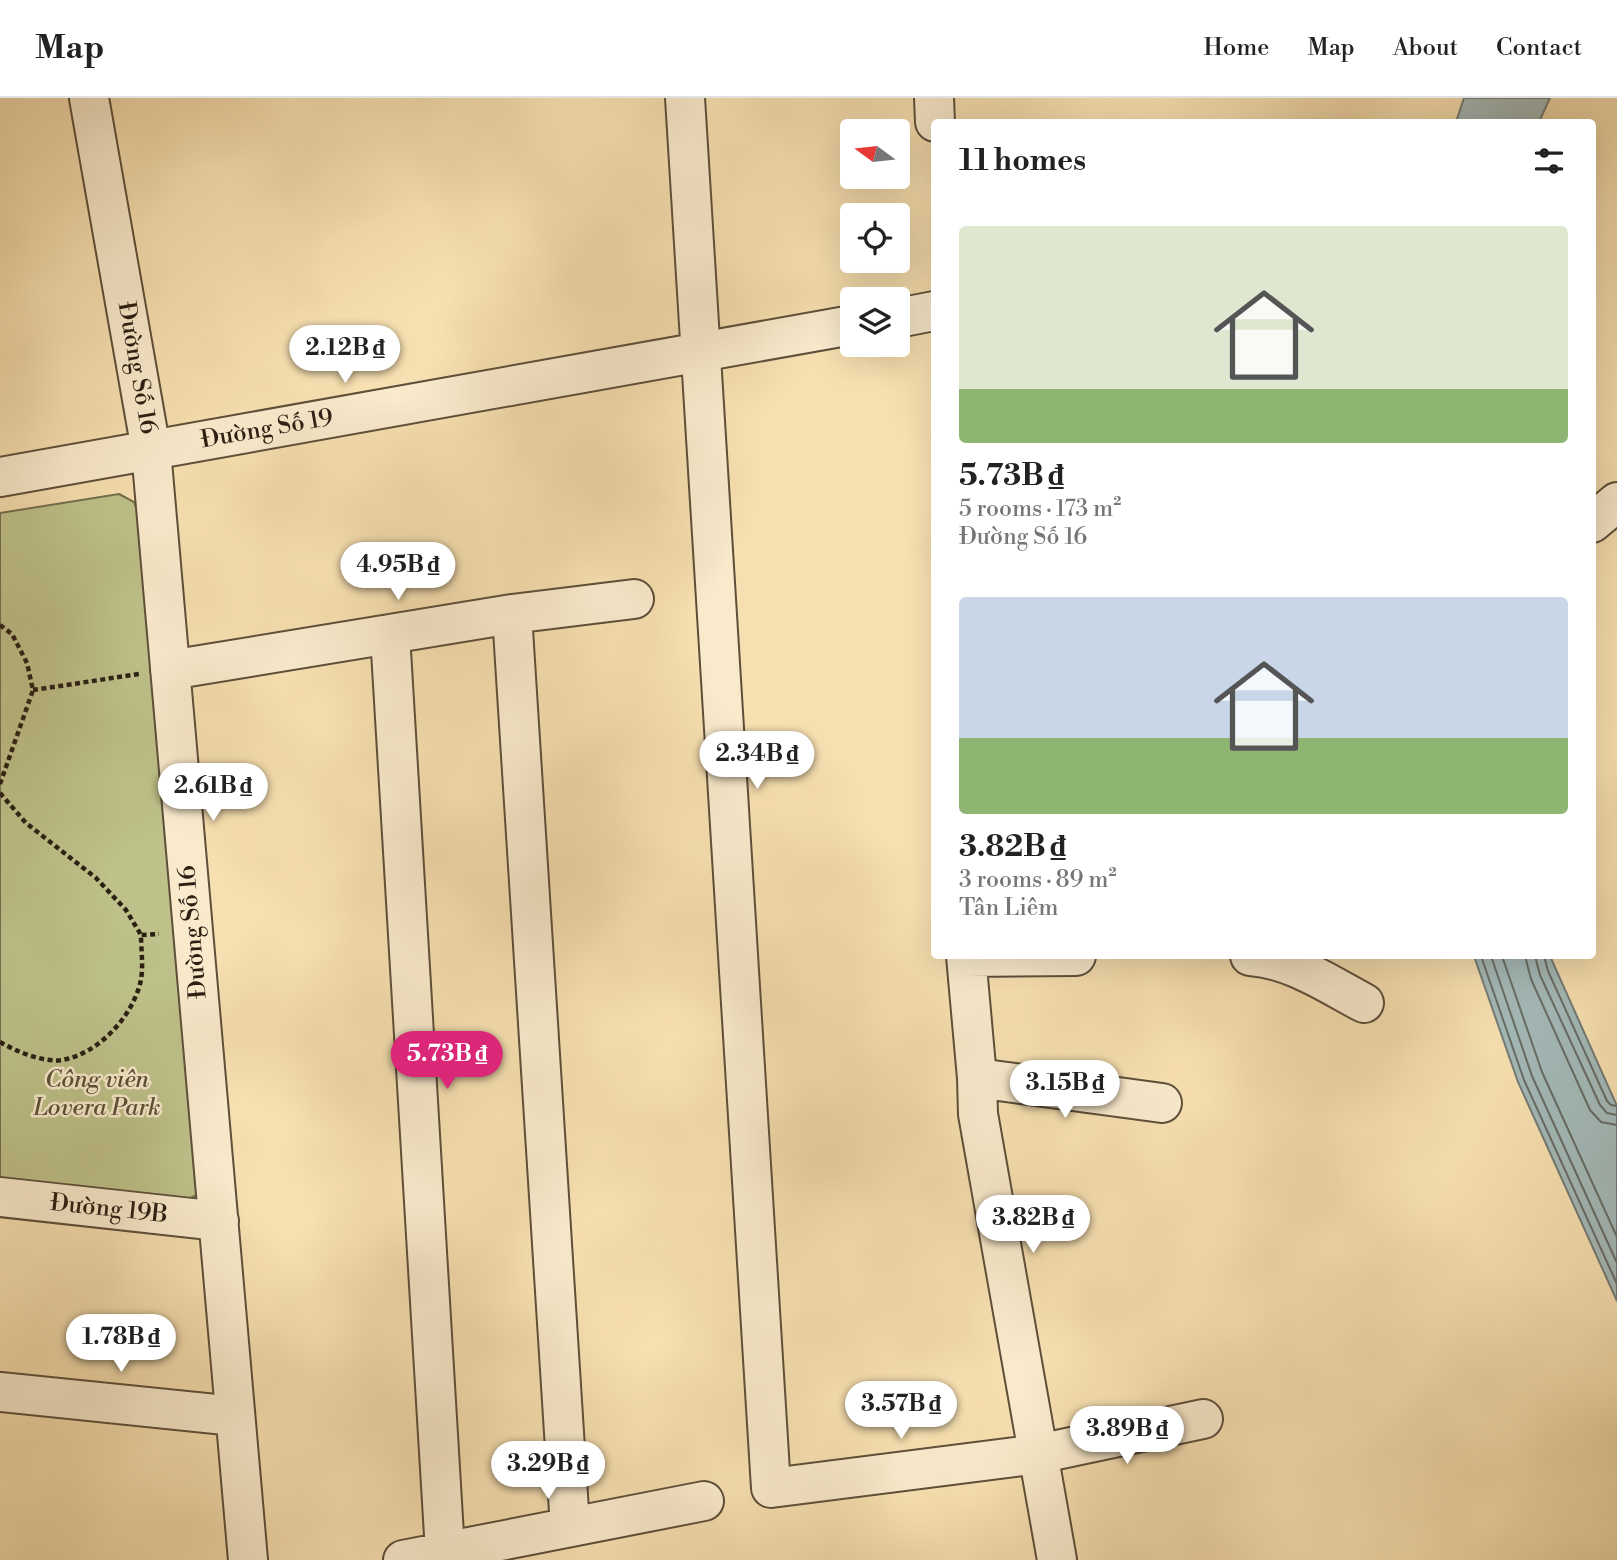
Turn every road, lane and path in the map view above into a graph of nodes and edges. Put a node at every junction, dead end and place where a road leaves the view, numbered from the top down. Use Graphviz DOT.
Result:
graph roads {
  1 [pos="89,98"];
  2 [pos="685,98"];
  3 [pos="934,98"];
  4 [pos="935,119"];
  5 [pos="931,312"];
  6 [pos="910,316"];
  7 [pos="840,327"];
  8 [pos="700,351"];
  9 [pos="151,450"];
  10 [pos="0,477"];
  11 [pos="1617,502"];
  12 [pos="1596,520"];
  13 [pos="634,599"];
  14 [pos="512,614"];
  15 [pos="0,625"];
  16 [pos="390,634"];
  17 [pos="170,670"];
  18 [pos="33,690"];
  19 [pos="0,784"];
  20 [pos="0,793"];
  21 [pos="193,934"];
  22 [pos="141,935"];
  23 [pos="966,959"];
  24 [pos="1263,959"];
  25 [pos="1364,1003"];
  26 [pos="0,1042"];
  27 [pos="977,1078"];
  28 [pos="1162,1103"];
  29 [pos="0,1197"];
  30 [pos="219,1221"];
  31 [pos="0,1392"];
  32 [pos="235,1416"];
  33 [pos="1203,1419"];
  34 [pos="1038,1454"];
  35 [pos="704,1501"];
  36 [pos="570,1527"];
  37 [pos="445,1552"];
  38 [pos="248,1560"];
  39 [pos="403,1560"];
  40 [pos="1057,1560"];
  1 -- 9 [label="street, Đường Số 16"];
  2 -- 8 [label="street"];
  3 -- 4 [label="street"];
  5 -- 6 [label="street"];
  7 -- 8 [label="street, Đường Số 19"];
  8 -- 9 [label="street, Đường Số 19"];
  8 -- 34 [label="street"];
  9 -- 10 [label="street, Đường Số 19"];
  9 -- 17 [label="street, Đường Số 16"];
  11 -- 12 [label="street"];
  13 -- 14 [label="street"];
  14 -- 16 [label="street"];
  14 -- 36 [label="street"];
  15 -- 18 [label="path"];
  16 -- 17 [label="street"];
  16 -- 37 [label="street"];
  17 -- 18 [label="path"];
  17 -- 21 [label="street, Đường Số 16"];
  18 -- 19 [label="path"];
  20 -- 22 [label="path"];
  21 -- 22 [label="path"];
  21 -- 30 [label="street, Đường Số 16"];
  22 -- 26 [label="path"];
  23 -- 27 [label="street"];
  24 -- 25 [label="street"];
  27 -- 28 [label="street"];
  27 -- 34 [label="street"];
  29 -- 30 [label="street, Đường 19B"];
  30 -- 32 [label="street, Đường Số 16"];
  31 -- 32 [label="street"];
  32 -- 38 [label="street, Đường Số 16"];
  33 -- 34 [label="street"];
  34 -- 40 [label="street"];
  35 -- 36 [label="street"];
  36 -- 37 [label="street"];
  37 -- 39 [label="street"];
}
